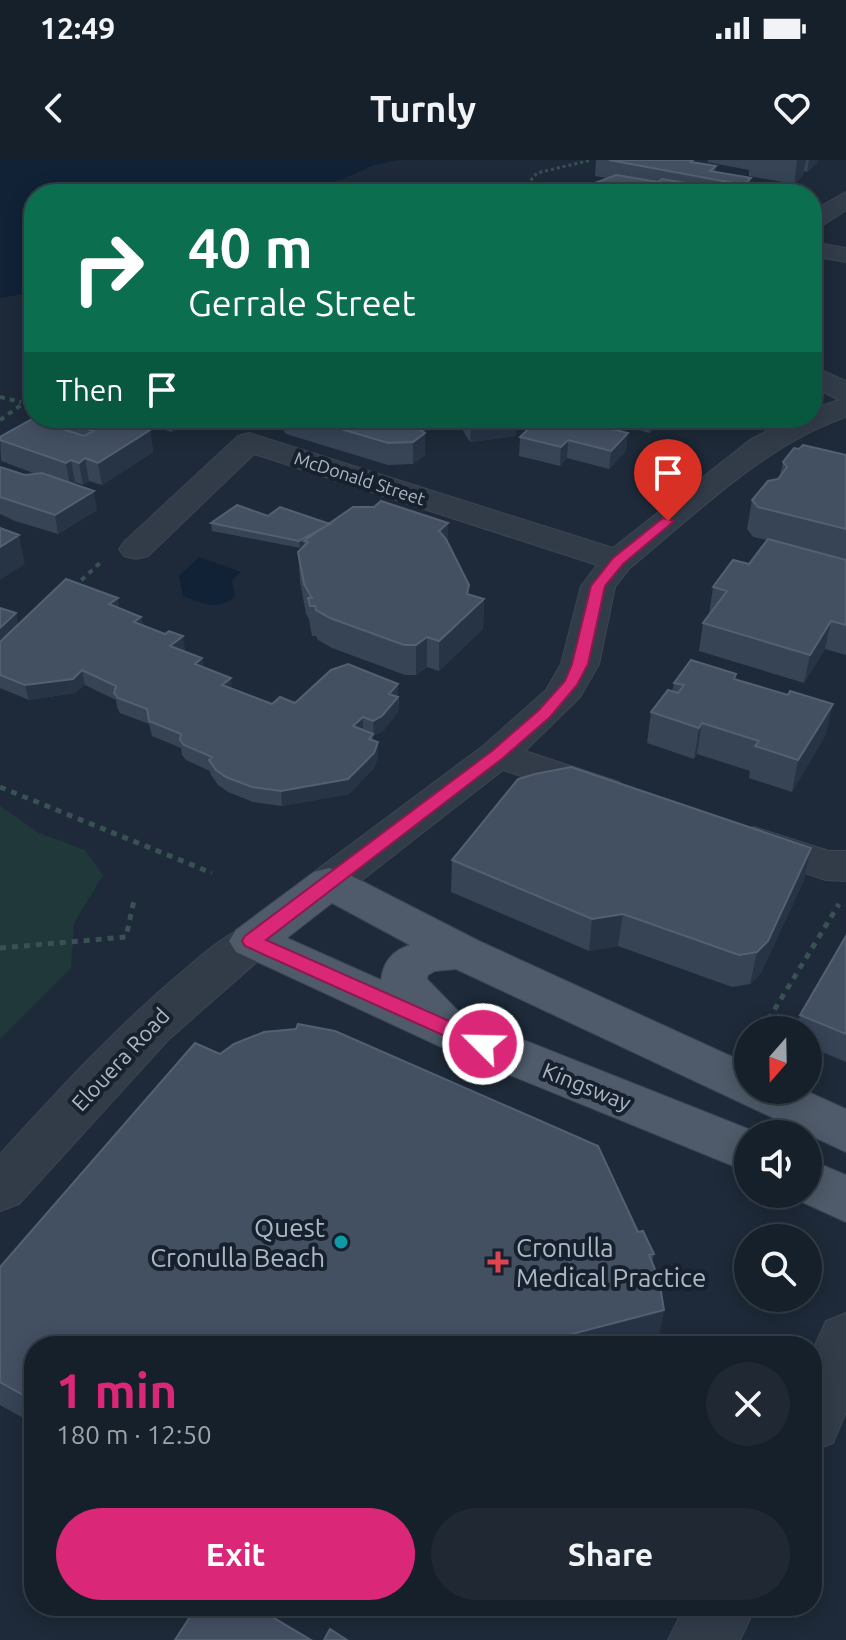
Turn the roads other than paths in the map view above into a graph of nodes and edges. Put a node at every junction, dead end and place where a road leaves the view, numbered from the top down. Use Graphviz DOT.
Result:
graph roads {
  1 [pos="846,199"];
  2 [pos="822,215"];
  3 [pos="822,251"];
  4 [pos="846,255"];
  5 [pos="822,380"];
  6 [pos="846,393"];
  7 [pos="846,407"];
  8 [pos="822,415"];
  9 [pos="794,428"];
  10 [pos="136,549"];
  11 [pos="618,561"];
  12 [pos="497,755"];
  13 [pos="641,803"];
  14 [pos="715,827"];
  15 [pos="846,866"];
  16 [pos="329,883"];
  17 [pos="252,941"];
  18 [pos="463,953"];
  19 [pos="456,1033"];
  20 [pos="734,1079"];
  21 [pos="787,1104"];
  22 [pos="846,1132"];
  23 [pos="734,1145"];
  24 [pos="822,1188"];
  25 [pos="0,1189"];
  26 [pos="846,1200"];
  27 [pos="846,1339"];
  28 [pos="822,1398"];
  29 [pos="717,1616"];
  30 [pos="701,1640"];
  1 -- 2 [label="street"];
  3 -- 4 [label="street"];
  5 -- 6 [label="street"];
  7 -- 8 [label="street"];
  9 -- 11 [label="street"];
  10 -- 11 [label="street, McDonald Street"];
  11 -- 12 [label="street"];
  12 -- 13 [label="street"];
  12 -- 16 [label="street"];
  14 -- 15 [label="street"];
  16 -- 17 [label="main road"];
  16 -- 18 [label="main road"];
  17 -- 19 [label="main road, Kingsway"];
  17 -- 25 [label="street, Elouera Road"];
  18 -- 19 [label="main road"];
  18 -- 20 [label="main road"];
  19 -- 23 [label="main road, Kingsway"];
  21 -- 22 [label="main road"];
  24 -- 26 [label="main road"];
  27 -- 28 [label="street"];
  29 -- 30 [label="street"];
}
